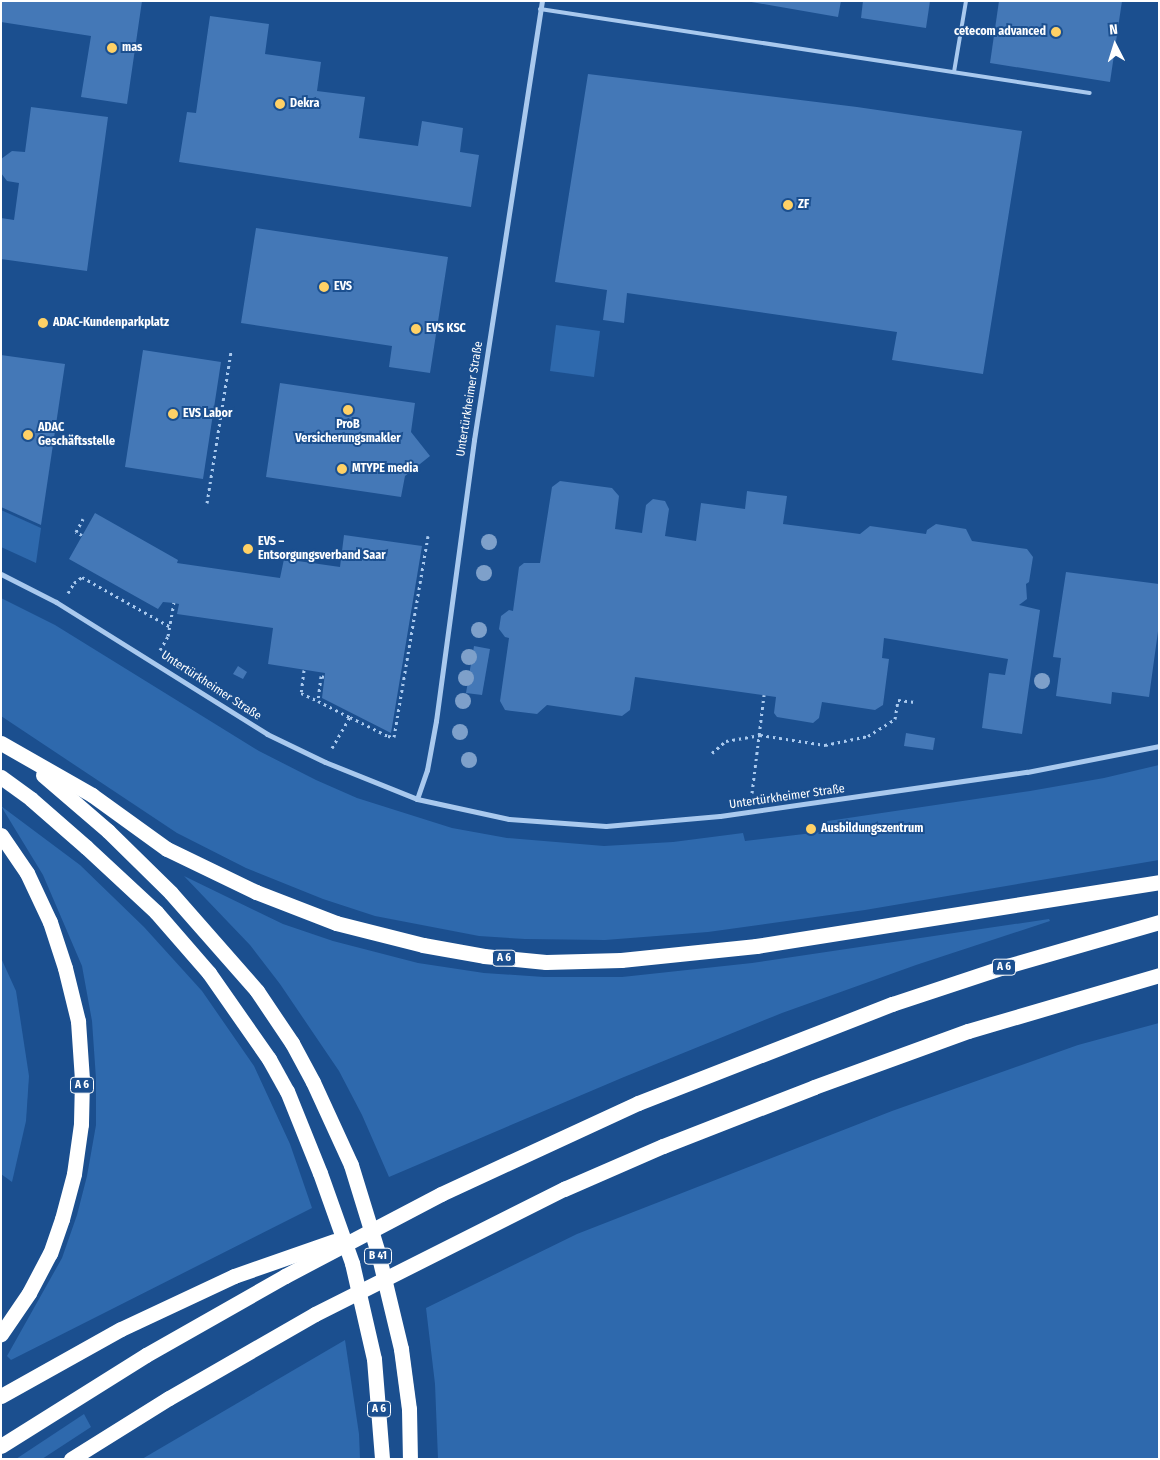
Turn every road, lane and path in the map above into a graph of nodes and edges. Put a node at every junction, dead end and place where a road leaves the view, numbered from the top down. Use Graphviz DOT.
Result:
graph roads {
  1 [pos="542,1"];
  2 [pos="966,1"];
  3 [pos="540,9"];
  4 [pos="954,72"];
  5 [pos="1090,93"];
  6 [pos="231,351"];
  7 [pos="207,503"];
  8 [pos="83,519"];
  9 [pos="82,535"];
  10 [pos="428,536"];
  11 [pos="1,574"];
  12 [pos="74,583"];
  13 [pos="174,603"];
  14 [pos="169,626"];
  15 [pos="168,636"];
  16 [pos="304,670"];
  17 [pos="324,677"];
  18 [pos="764,695"];
  19 [pos="318,701"];
  20 [pos="915,702"];
  21 [pos="350,717"];
  22 [pos="760,735"];
  23 [pos="338,737"];
  24 [pos="1,743"];
  25 [pos="1159,746"];
  26 [pos="712,753"];
  27 [pos="21,756"];
  28 [pos="1,777"];
  29 [pos="752,793"];
  30 [pos="417,800"];
  31 [pos="1,836"];
  32 [pos="1159,882"];
  33 [pos="1159,922"];
  34 [pos="1159,975"];
  35 [pos="351,1165"];
  36 [pos="380,1225"];
  37 [pos="1,1334"];
  38 [pos="1,1396"];
  39 [pos="169,1398"];
  40 [pos="1,1446"];
  41 [pos="71,1459"];
  42 [pos="90,1459"];
  43 [pos="382,1459"];
  44 [pos="410,1459"];
  1 -- 3 [label="street, Untertürkheimer Straße"];
  2 -- 4 [label="lane"];
  3 -- 4 [label="lane"];
  3 -- 30 [label="street, Untertürkheimer Straße"];
  4 -- 5 [label="lane"];
  6 -- 7 [label="path"];
  8 -- 9 [label="path"];
  10 -- 21 [label="path"];
  11 -- 30 [label="street, Untertürkheimer Straße"];
  12 -- 14 [label="path"];
  13 -- 14 [label="path"];
  14 -- 15 [label="path"];
  16 -- 19 [label="path"];
  17 -- 19 [label="path"];
  18 -- 22 [label="path"];
  19 -- 21 [label="path"];
  20 -- 22 [label="path"];
  21 -- 23 [label="path"];
  22 -- 26 [label="path"];
  22 -- 29 [label="path"];
  24 -- 27 [label="highway, A 6"];
  25 -- 30 [label="street, Untertürkheimer Straße"];
  27 -- 32 [label="highway, A 6"];
  27 -- 35 [label="highway, A 6"];
  28 -- 43 [label="highway, A 6, bridge"];
  31 -- 37 [label="highway, A 6"];
  33 -- 36 [label="highway, A 6"];
  34 -- 39 [label="highway"];
  35 -- 44 [label="highway, B 41, bridge"];
  36 -- 38 [label="highway"];
  36 -- 40 [label="highway, A 6"];
  39 -- 41 [label="highway"];
  39 -- 42 [label="highway"];
}
